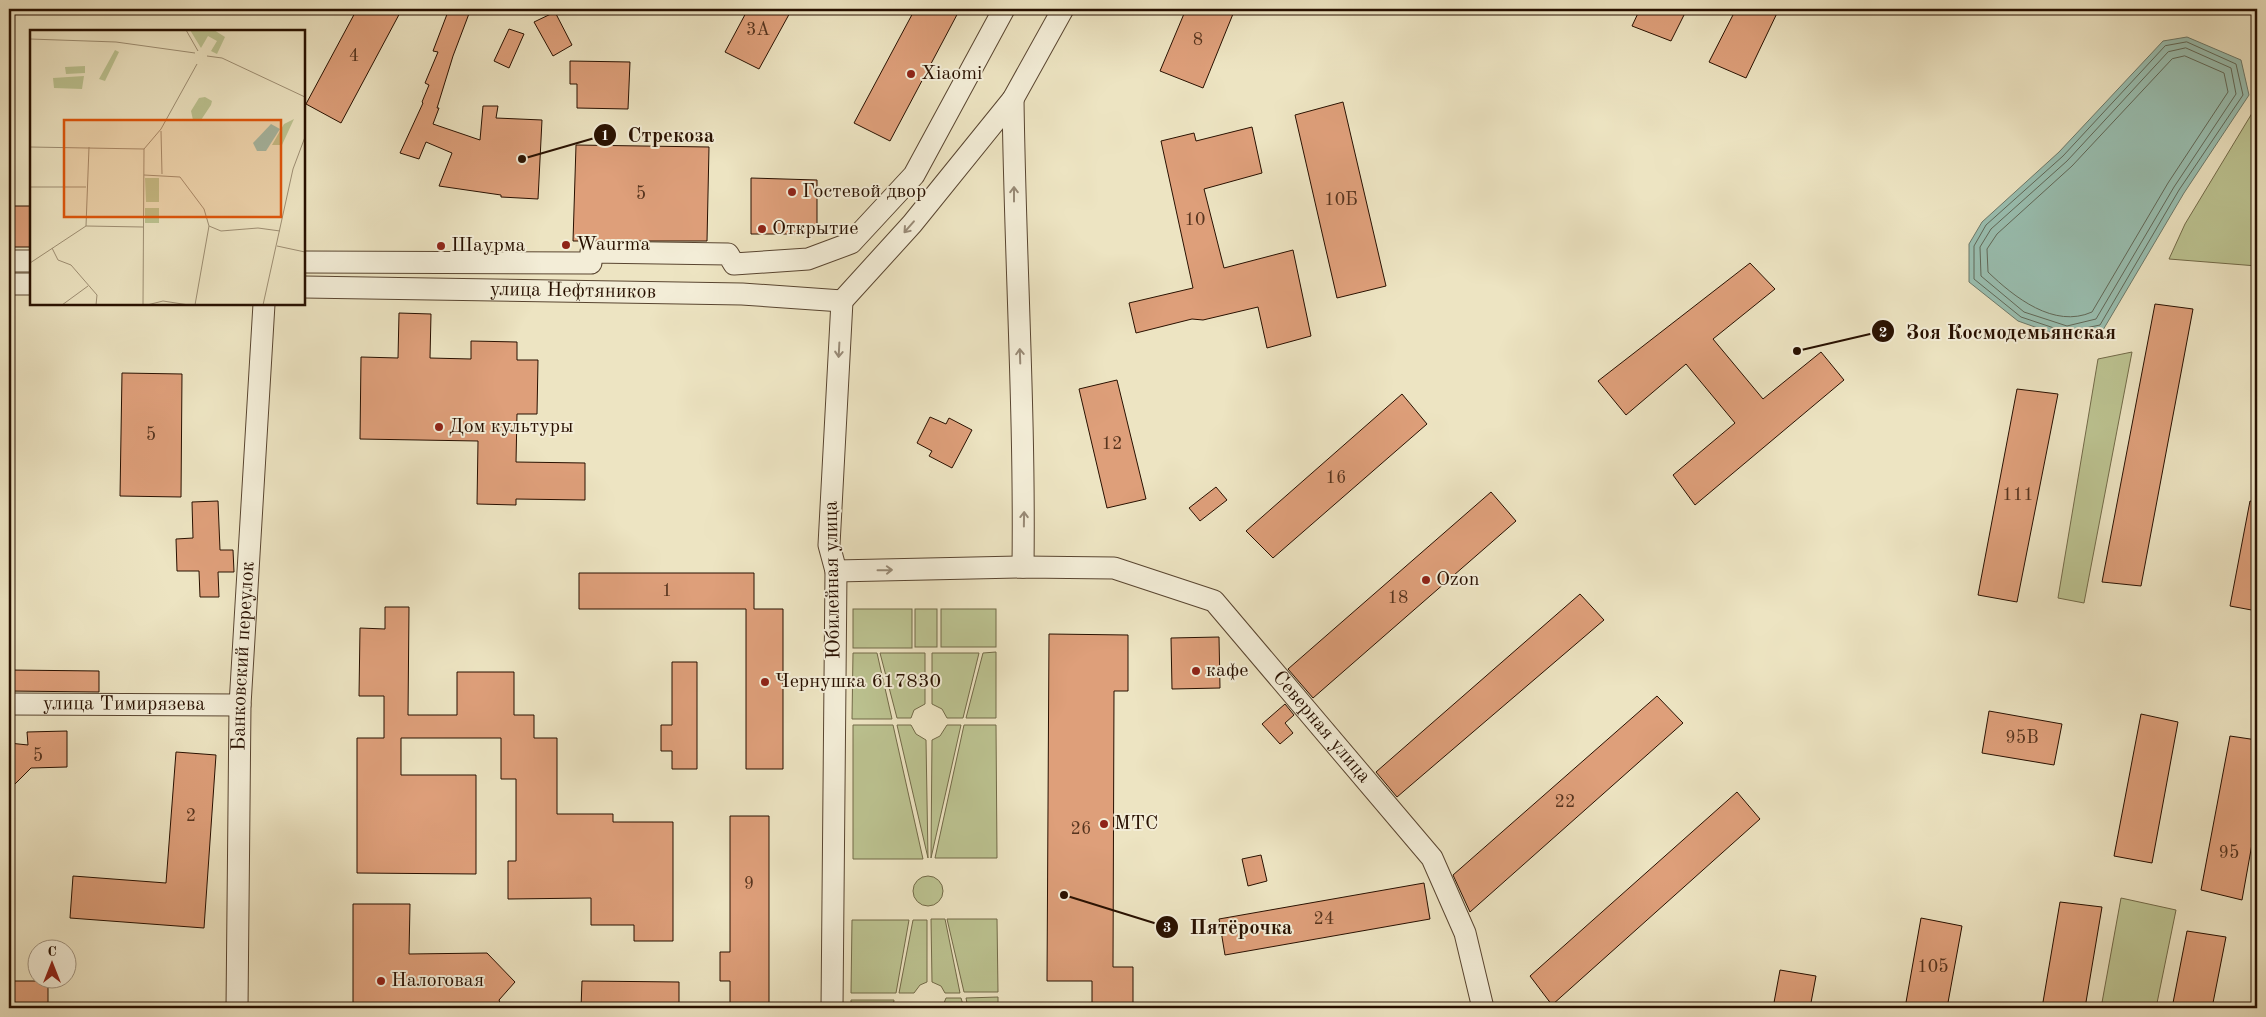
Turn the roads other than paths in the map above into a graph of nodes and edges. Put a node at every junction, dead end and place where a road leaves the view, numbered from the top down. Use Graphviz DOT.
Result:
graph roads {
  1 [pos="1004,9"];
  2 [pos="1063,9"];
  3 [pos="1013,100"];
  4 [pos="9,261"];
  5 [pos="30,261"];
  6 [pos="305,262"];
  7 [pos="9,284"];
  8 [pos="30,284"];
  9 [pos="305,287"];
  10 [pos="842,301"];
  11 [pos="264,305"];
  12 [pos="1023,567"];
  13 [pos="836,571"];
  14 [pos="9,704"];
  15 [pos="240,705"];
  16 [pos="237,1008"];
  17 [pos="832,1008"];
  18 [pos="1483,1008"];
  1 -- 6 [label="street"];
  2 -- 3 [label="street"];
  3 -- 10 [label="street, one-way"];
  12 -- 3 [label="street, one-way"];
  4 -- 5 [label="street"];
  7 -- 8 [label="street"];
  9 -- 10 [label="street, улица Нефтяников"];
  10 -- 13 [label="street, Юбилейная улица, one-way"];
  11 -- 15 [label="street, Банковский переулок"];
  13 -- 12 [label="street, Северная улица, one-way"];
  12 -- 18 [label="street, Северная улица"];
  13 -- 17 [label="street, Юбилейная улица"];
  14 -- 15 [label="street, улица Тимирязева"];
  15 -- 16 [label="street, Банковский переулок"];
}
